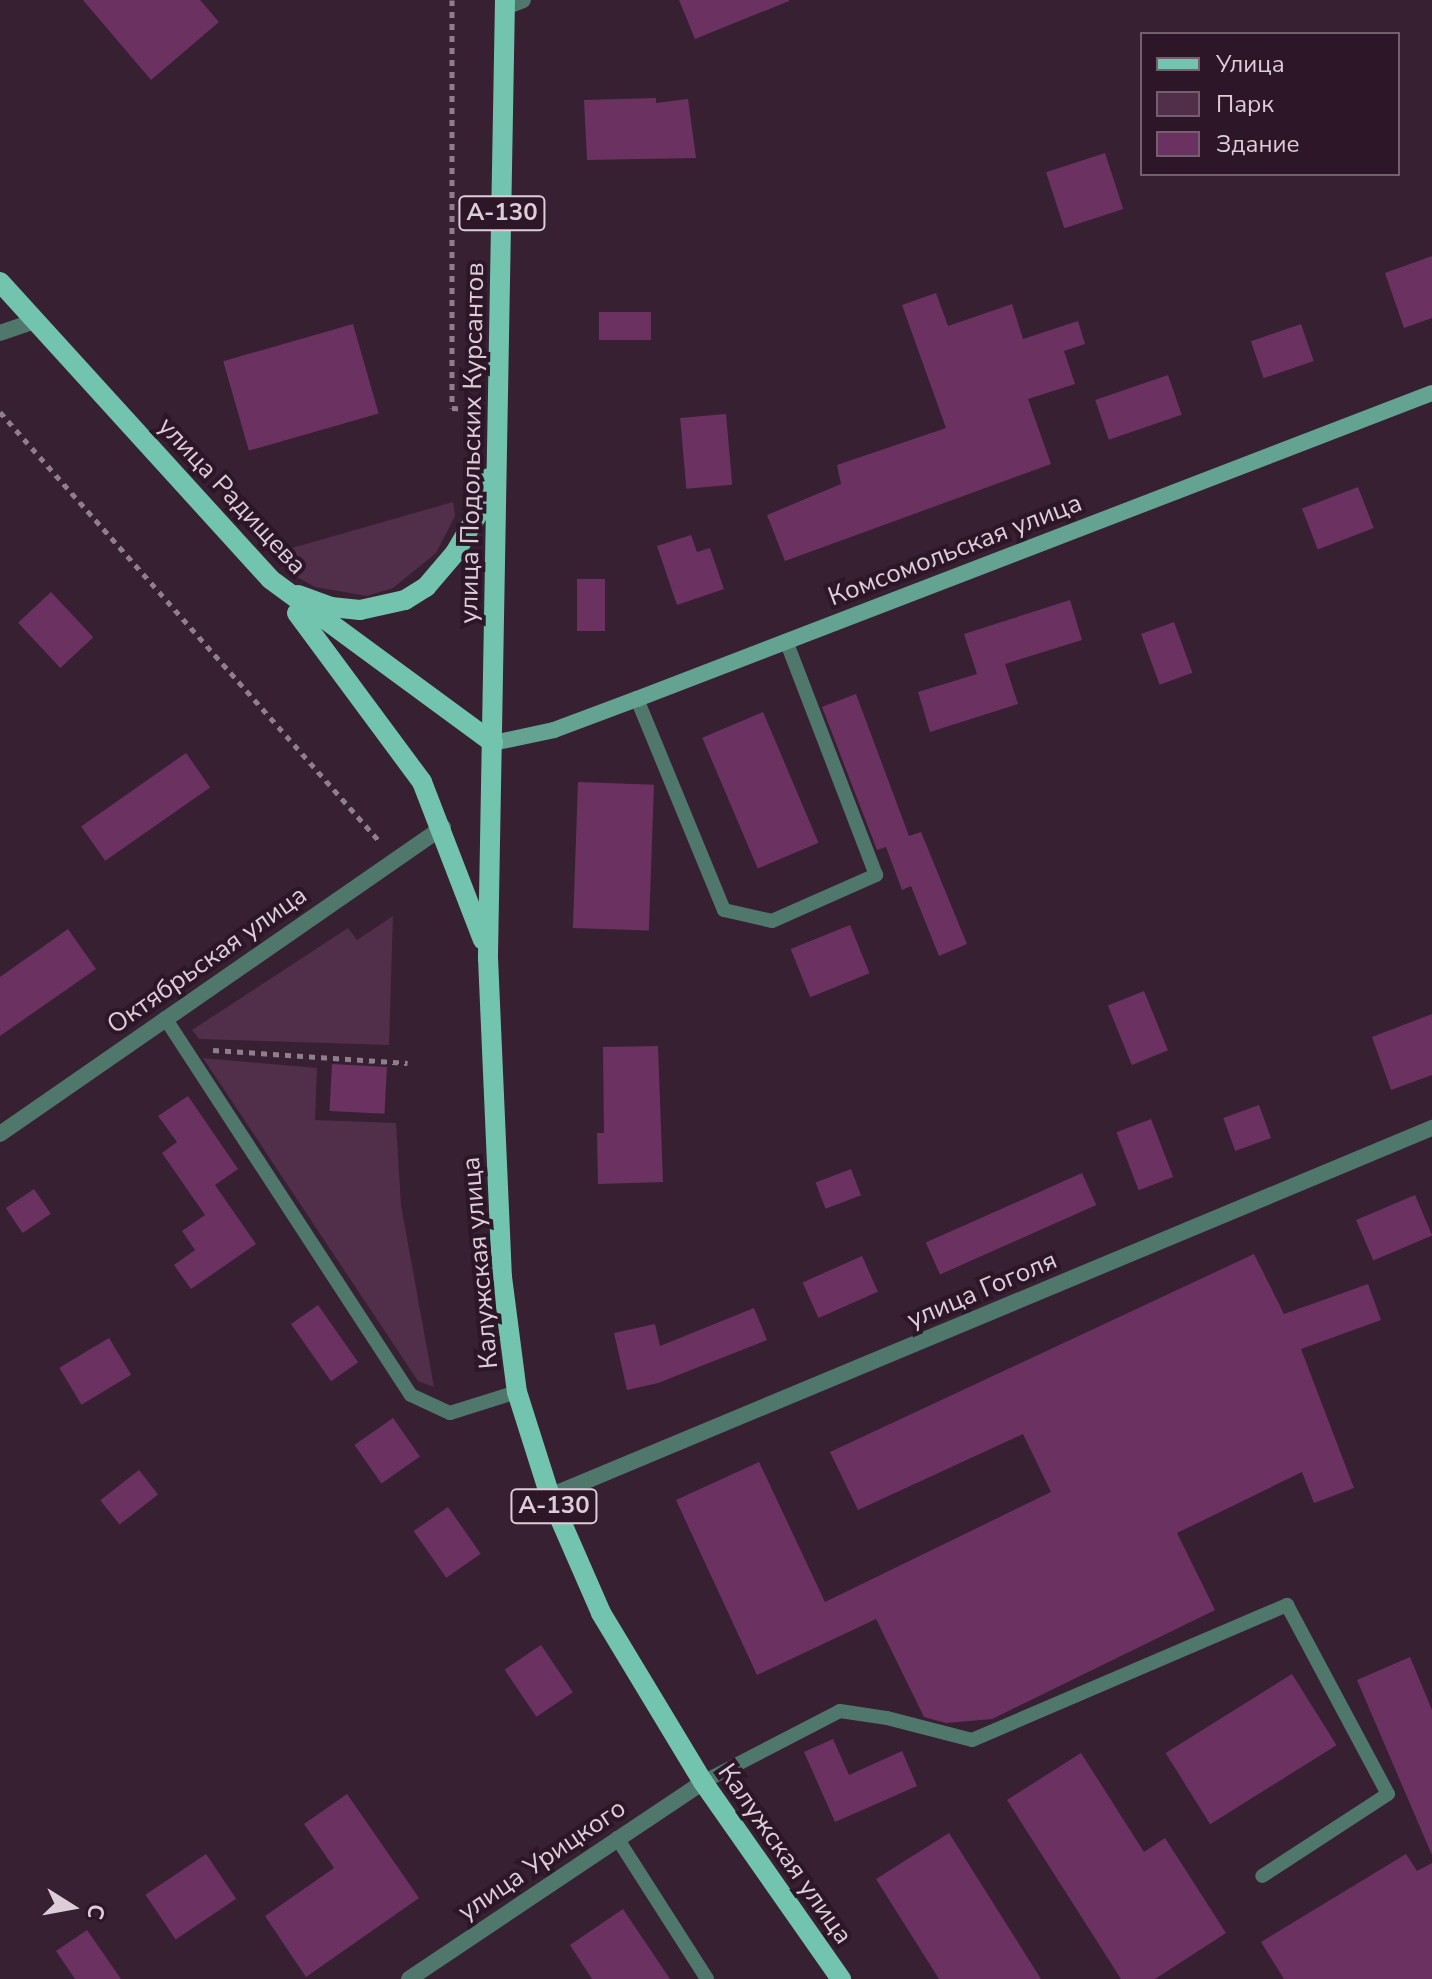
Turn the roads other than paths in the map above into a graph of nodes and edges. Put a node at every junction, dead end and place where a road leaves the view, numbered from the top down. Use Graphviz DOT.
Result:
graph roads {
  1 [pos="511,2"];
  2 [pos="0,282"];
  3 [pos="35,321"];
  4 [pos="0,333"];
  5 [pos="1432,393"];
  6 [pos="497,444"];
  7 [pos="270,579"];
  8 [pos="786,641"];
  9 [pos="637,699"];
  10 [pos="493,743"];
  11 [pos="443,827"];
  12 [pos="488,958"];
  13 [pos="165,1018"];
  14 [pos="1432,1128"];
  15 [pos="0,1134"];
  16 [pos="517,1392"];
  17 [pos="550,1496"];
  18 [pos="703,1782"];
  19 [pos="617,1838"];
  20 [pos="1262,1876"];
  21 [pos="409,1979"];
  22 [pos="707,1979"];
  23 [pos="841,1979"];
  1 -- 6 [label="main road, улица Подольских Курсантов / А-130"];
  2 -- 3 [label="main road, улица Радищева"];
  3 -- 4 [label="street"];
  3 -- 7 [label="main road, улица Радищева"];
  5 -- 8 [label="street, Комсомольская улица"];
  6 -- 7 [label="main road"];
  6 -- 10 [label="main road, улица Подольских Курсантов / А-130"];
  7 -- 10 [label="main road, улица Радищева"];
  7 -- 11 [label="main road"];
  8 -- 9 [label="street, Комсомольская улица"];
  8 -- 9 [label="lane"];
  9 -- 10 [label="street, Комсомольская улица"];
  10 -- 12 [label="main road, Калужская улица / А-130"];
  11 -- 12 [label="main road"];
  11 -- 13 [label="street, Октябрьская улица"];
  12 -- 16 [label="main road, Калужская улица / А-130"];
  13 -- 15 [label="street, Октябрьская улица"];
  13 -- 16 [label="lane"];
  14 -- 17 [label="street, улица Гоголя"];
  16 -- 17 [label="main road, Калужская улица / А-130"];
  17 -- 18 [label="main road, Калужская улица / А-130"];
  18 -- 19 [label="street, улица Урицкого"];
  18 -- 20 [label="lane"];
  18 -- 23 [label="main road, Калужская улица / А-130"];
  19 -- 21 [label="street, улица Урицкого"];
  19 -- 22 [label="lane"];
}
